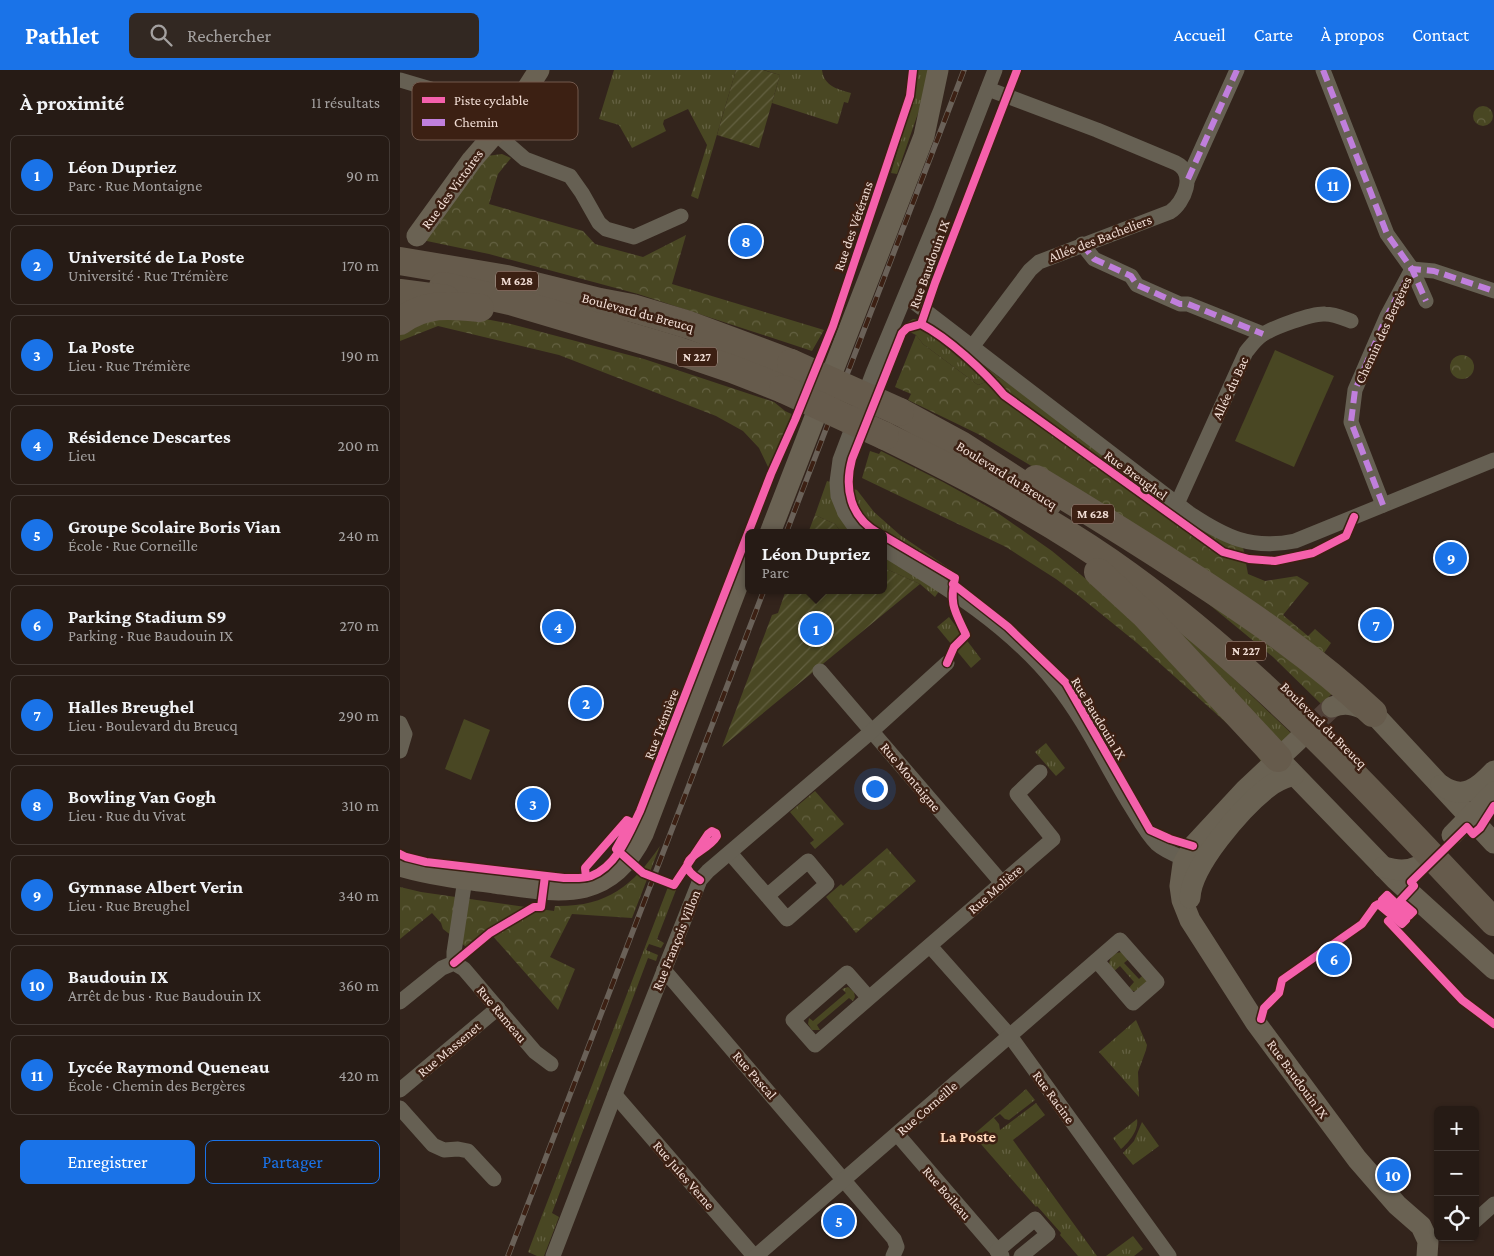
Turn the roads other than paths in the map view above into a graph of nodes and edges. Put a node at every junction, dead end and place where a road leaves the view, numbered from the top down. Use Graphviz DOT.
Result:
graph roads {
  1 [pos="539,70"];
  2 [pos="995,70"];
  3 [pos="1237,70"];
  4 [pos="1323,70"];
  5 [pos="938,74"];
  6 [pos="400,80"];
  7 [pos="532,82"];
  8 [pos="412,84"];
  9 [pos="988,89"];
  10 [pos="489,140"];
  11 [pos="503,140"];
  12 [pos="1188,179"];
  13 [pos="681,216"];
  14 [pos="409,240"];
  15 [pos="1082,244"];
  16 [pos="400,261"];
  17 [pos="1412,269"];
  18 [pos="400,279"];
  19 [pos="1494,291"];
  20 [pos="400,293"];
  21 [pos="906,296"];
  22 [pos="1426,301"];
  23 [pos="632,308"];
  24 [pos="493,309"];
  25 [pos="566,318"];
  26 [pos="400,321"];
  27 [pos="1351,321"];
  28 [pos="1263,334"];
  29 [pos="972,347"];
  30 [pos="822,392"];
  31 [pos="956,457"];
  32 [pos="1494,460"];
  33 [pos="1177,504"];
  34 [pos="1383,505"];
  35 [pos="760,529"];
  36 [pos="771,529"];
  37 [pos="856,529"];
  38 [pos="887,551"];
  39 [pos="745,566"];
  40 [pos="745,594"];
  41 [pos="947,663"];
  42 [pos="820,671"];
  43 [pos="1332,707"];
  44 [pos="1373,713"];
  45 [pos="400,723"];
  46 [pos="872,731"];
  47 [pos="400,752"];
  48 [pos="1290,758"];
  49 [pos="1040,772"];
  50 [pos="1494,772"];
  51 [pos="1438,783"];
  52 [pos="1494,792"];
  53 [pos="1470,817"];
  54 [pos="1452,835"];
  55 [pos="1494,843"];
  56 [pos="730,853"];
  57 [pos="1193,863"];
  58 [pos="400,866"];
  59 [pos="1419,866"];
  60 [pos="1383,867"];
  61 [pos="400,878"];
  62 [pos="1002,883"];
  63 [pos="464,885"];
  64 [pos="767,896"];
  65 [pos="1494,900"];
  66 [pos="1494,922"];
  67 [pos="930,946"];
  68 [pos="1097,961"];
  69 [pos="454,963"];
  70 [pos="664,970"];
  71 [pos="1494,970"];
  72 [pos="869,998"];
  73 [pos="400,1002"];
  74 [pos="498,1008"];
  75 [pos="1010,1036"];
  76 [pos="551,1064"];
  77 [pos="400,1090"];
  78 [pos="615,1095"];
  79 [pos="400,1108"];
  80 [pos="897,1134"];
  81 [pos="494,1179"];
  82 [pos="844,1180"];
  83 [pos="1494,1204"];
  84 [pos="1479,1218"];
  85 [pos="1434,1239"];
  86 [pos="1436,1241"];
  87 [pos="999,1253"];
  88 [pos="557,1254"];
  89 [pos="755,1256"];
  90 [pos="893,1256"];
  91 [pos="1021,1256"];
  92 [pos="1169,1256"];
  93 [pos="1438,1256"];
  1 -- 7 [label="main road, Rue des Victoires"];
  2 -- 9 [label="street, Rue Baudouin IX"];
  3 -- 12 [label="street, Allée des Bacheliers"];
  4 -- 17 [label="street, Chemin des Bergères"];
  5 -- 30 [label="main road, Rue des Vétérans"];
  6 -- 8 [label="street"];
  9 -- 12 [label="street"];
  9 -- 21 [label="street, Rue Baudouin IX"];
  10 -- 14 [label="main road, Rue des Victoires"];
  11 -- 13 [label="street"];
  12 -- 15 [label="street, Allée des Bacheliers"];
  14 -- 23 [label="highway"];
  15 -- 28 [label="street"];
  15 -- 29 [label="street, Allée des Bacheliers"];
  16 -- 23 [label="highway, Boulevard du Breucq / M 628"];
  17 -- 19 [label="street, Chemin des Bergères"];
  17 -- 22 [label="street, Chemin des Bergères"];
  17 -- 34 [label="street, Chemin des Bergères"];
  18 -- 25 [label="highway, Boulevard du Breucq / M 628"];
  20 -- 24 [label="highway"];
  21 -- 29 [label="street, Rue Breughel"];
  21 -- 37 [label="street, Rue Baudouin IX"];
  23 -- 31 [label="highway, Boulevard du Breucq / N 227, bridge"];
  24 -- 25 [label="highway"];
  24 -- 26 [label="highway"];
  25 -- 31 [label="highway, Boulevard du Breucq / N 227, bridge"];
  27 -- 28 [label="street, Allée du Bac"];
  28 -- 33 [label="street, Allée du Bac"];
  29 -- 33 [label="street, Rue Breughel"];
  30 -- 35 [label="main road"];
  30 -- 36 [label="main road"];
  31 -- 44 [label="highway, M 628"];
  31 -- 48 [label="highway"];
  31 -- 65 [label="highway, Boulevard du Breucq / N 227"];
  31 -- 66 [label="highway, Boulevard du Breucq / N 227"];
  32 -- 34 [label="street, Rue Breughel"];
  33 -- 34 [label="street, Rue Breughel"];
  38 -- 57 [label="street, Rue Baudouin IX"];
  39 -- 63 [label="main road, Rue Trémière"];
  40 -- 63 [label="main road, Rue Trémière"];
  41 -- 46 [label="street, Rue François Villon"];
  42 -- 46 [label="street, Rue Montaigne"];
  43 -- 44 [label="main road, Boulevard du Breucq"];
  44 -- 51 [label="main road, Boulevard du Breucq / M 628"];
  45 -- 47 [label="street"];
  46 -- 56 [label="street, Rue François Villon"];
  46 -- 62 [label="street, Rue Montaigne"];
  48 -- 57 [label="main road, Rue Baudouin IX"];
  48 -- 60 [label="main road"];
  49 -- 62 [label="street, Rue Molière"];
  50 -- 51 [label="main road"];
  51 -- 53 [label="main road, Boulevard du Breucq / M 628"];
  52 -- 53 [label="main road"];
  53 -- 54 [label="main road"];
  53 -- 55 [label="main road, Boulevard du Breucq / M 628"];
  56 -- 64 [label="street"];
  56 -- 70 [label="street, Rue François Villon"];
  57 -- 85 [label="main road, Rue Baudouin IX"];
  58 -- 63 [label="main road, Rue Trémière"];
  59 -- 60 [label="main road"];
  60 -- 71 [label="main road"];
  61 -- 63 [label="main road, Rue Trémière"];
  62 -- 67 [label="street, Rue Molière"];
  63 -- 69 [label="street"];
  67 -- 72 [label="street, Rue Molière"];
  67 -- 75 [label="street, Rue Racine"];
  68 -- 75 [label="street, Rue Corneille"];
  69 -- 73 [label="street"];
  69 -- 74 [label="street, Rue Rameau"];
  70 -- 78 [label="street, Rue François Villon"];
  70 -- 82 [label="street, Rue Pascal"];
  72 -- 72 [label="street, Rue Molière"];
  74 -- 76 [label="street, Rue Rameau"];
  74 -- 77 [label="street, Rue Massenet"];
  75 -- 80 [label="street, Rue Corneille"];
  75 -- 92 [label="street, Rue Racine"];
  78 -- 88 [label="street, Rue François Villon"];
  78 -- 89 [label="street, Rue Jules Verne"];
  79 -- 81 [label="street"];
  80 -- 82 [label="street, Rue Corneille"];
  80 -- 87 [label="street, Rue Boileau"];
  82 -- 89 [label="street, Rue Corneille"];
  82 -- 90 [label="street, Rue Pascal"];
  83 -- 84 [label="street"];
  86 -- 93 [label="main road"];
  87 -- 91 [label="street, Rue Boileau"];
}
